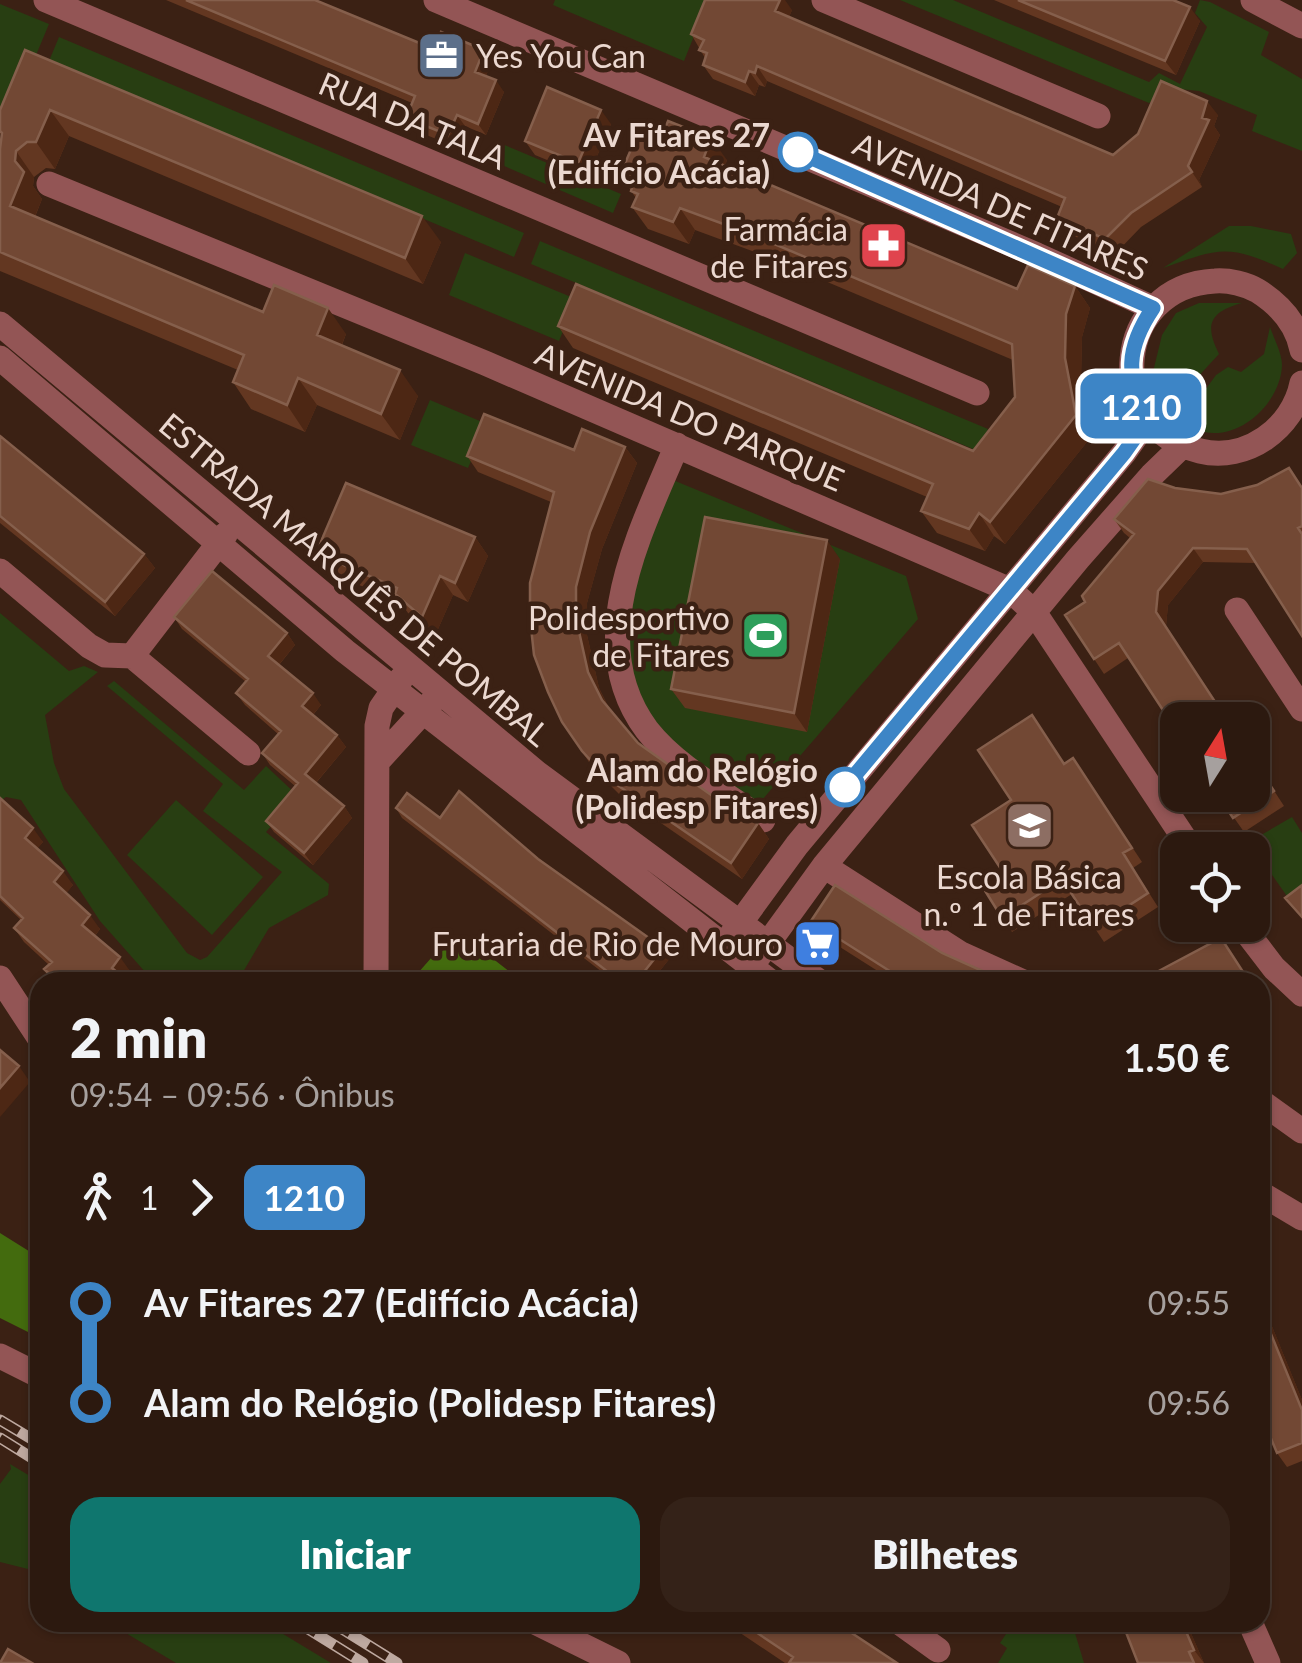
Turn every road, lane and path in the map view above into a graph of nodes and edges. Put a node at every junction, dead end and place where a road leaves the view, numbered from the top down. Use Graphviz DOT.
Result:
graph roads {
  1 [pos="46,0"];
  2 [pos="436,0"];
  3 [pos="824,0"];
  4 [pos="1252,0"];
  5 [pos="1302,26"];
  6 [pos="1098,116"];
  7 [pos="49,184"];
  8 [pos="1153,308"];
  9 [pos="0,324"];
  10 [pos="1302,350"];
  11 [pos="0,358"];
  12 [pos="1302,383"];
  13 [pos="977,393"];
  14 [pos="1148,419"];
  15 [pos="1295,428"];
  16 [pos="677,445"];
  17 [pos="1182,446"];
  18 [pos="235,524"];
  19 [pos="217,546"];
  20 [pos="0,571"];
  21 [pos="1010,590"];
  22 [pos="1237,610"];
  23 [pos="1034,612"];
  24 [pos="132,656"];
  25 [pos="410,667"];
  26 [pos="392,690"];
  27 [pos="440,692"];
  28 [pos="1302,709"];
  29 [pos="422,714"];
  30 [pos="248,753"];
  31 [pos="377,762"];
  32 [pos="763,820"];
  33 [pos="1180,832"];
  34 [pos="824,866"];
  35 [pos="741,922"];
  36 [pos="1254,942"];
  37 [pos="768,944"];
  38 [pos="723,946"];
  39 [pos="376,972"];
  40 [pos="757,972"];
  41 [pos="762,972"];
  42 [pos="806,972"];
  43 [pos="1001,972"];
  44 [pos="0,978"];
  45 [pos="1302,994"];
  46 [pos="30,1024"];
  47 [pos="1270,1108"];
  48 [pos="1302,1131"];
  49 [pos="1270,1199"];
  50 [pos="1302,1218"];
  51 [pos="0,1356"];
  52 [pos="30,1371"];
  53 [pos="555,1632"];
  54 [pos="913,1632"];
  55 [pos="1254,1632"];
  56 [pos="938,1650"];
  57 [pos="618,1663"];
  58 [pos="1268,1663"];
  1 -- 13 [label="street, RUA DA TALA"];
  2 -- 8 [label="street, AVENIDA DE FITARES"];
  3 -- 6 [label="street"];
  4 -- 5 [label="street"];
  7 -- 16 [label="street, AVENIDA DO PARQUE"];
  8 -- 10 [label="street"];
  8 -- 14 [label="street"];
  9 -- 18 [label="street, ESTRADA MARQUÊS DE POMBAL"];
  11 -- 19 [label="street, ESTRADA MARQUÊS DE POMBAL"];
  12 -- 15 [label="street"];
  14 -- 17 [label="street"];
  14 -- 21 [label="street"];
  15 -- 17 [label="street"];
  16 -- 21 [label="street, AVENIDA DO PARQUE"];
  16 -- 32 [label="street"];
  17 -- 23 [label="street"];
  18 -- 19 [label="street"];
  18 -- 25 [label="street, ESTRADA MARQUÊS DE POMBAL"];
  19 -- 24 [label="street"];
  19 -- 26 [label="street, ESTRADA MARQUÊS DE POMBAL"];
  20 -- 24 [label="street"];
  21 -- 23 [label="street, AVENIDA DO PARQUE"];
  21 -- 35 [label="street"];
  22 -- 28 [label="street"];
  23 -- 33 [label="street, AVENIDA DO PARQUE"];
  23 -- 34 [label="street"];
  24 -- 30 [label="street"];
  25 -- 26 [label="street"];
  25 -- 27 [label="street, ESTRADA MARQUÊS DE POMBAL"];
  26 -- 29 [label="street, ESTRADA MARQUÊS DE POMBAL"];
  26 -- 31 [label="street"];
  27 -- 29 [label="street"];
  27 -- 35 [label="street, ESTRADA MARQUÊS DE POMBAL"];
  29 -- 31 [label="street"];
  29 -- 38 [label="street, ESTRADA MARQUÊS DE POMBAL"];
  31 -- 39 [label="street"];
  34 -- 37 [label="street"];
  34 -- 43 [label="street"];
  35 -- 37 [label="street, ESTRADA MARQUÊS DE POMBAL"];
  35 -- 38 [label="street"];
  36 -- 45 [label="street"];
  37 -- 41 [label="street"];
  37 -- 42 [label="street, ESTRADA MARQUÊS DE POMBAL"];
  38 -- 40 [label="street, ESTRADA MARQUÊS DE POMBAL"];
  44 -- 46 [label="street"];
  47 -- 48 [label="street"];
  49 -- 50 [label="street"];
  51 -- 52 [label="street"];
  53 -- 57 [label="street"];
  54 -- 56 [label="street"];
  55 -- 58 [label="street"];
}
